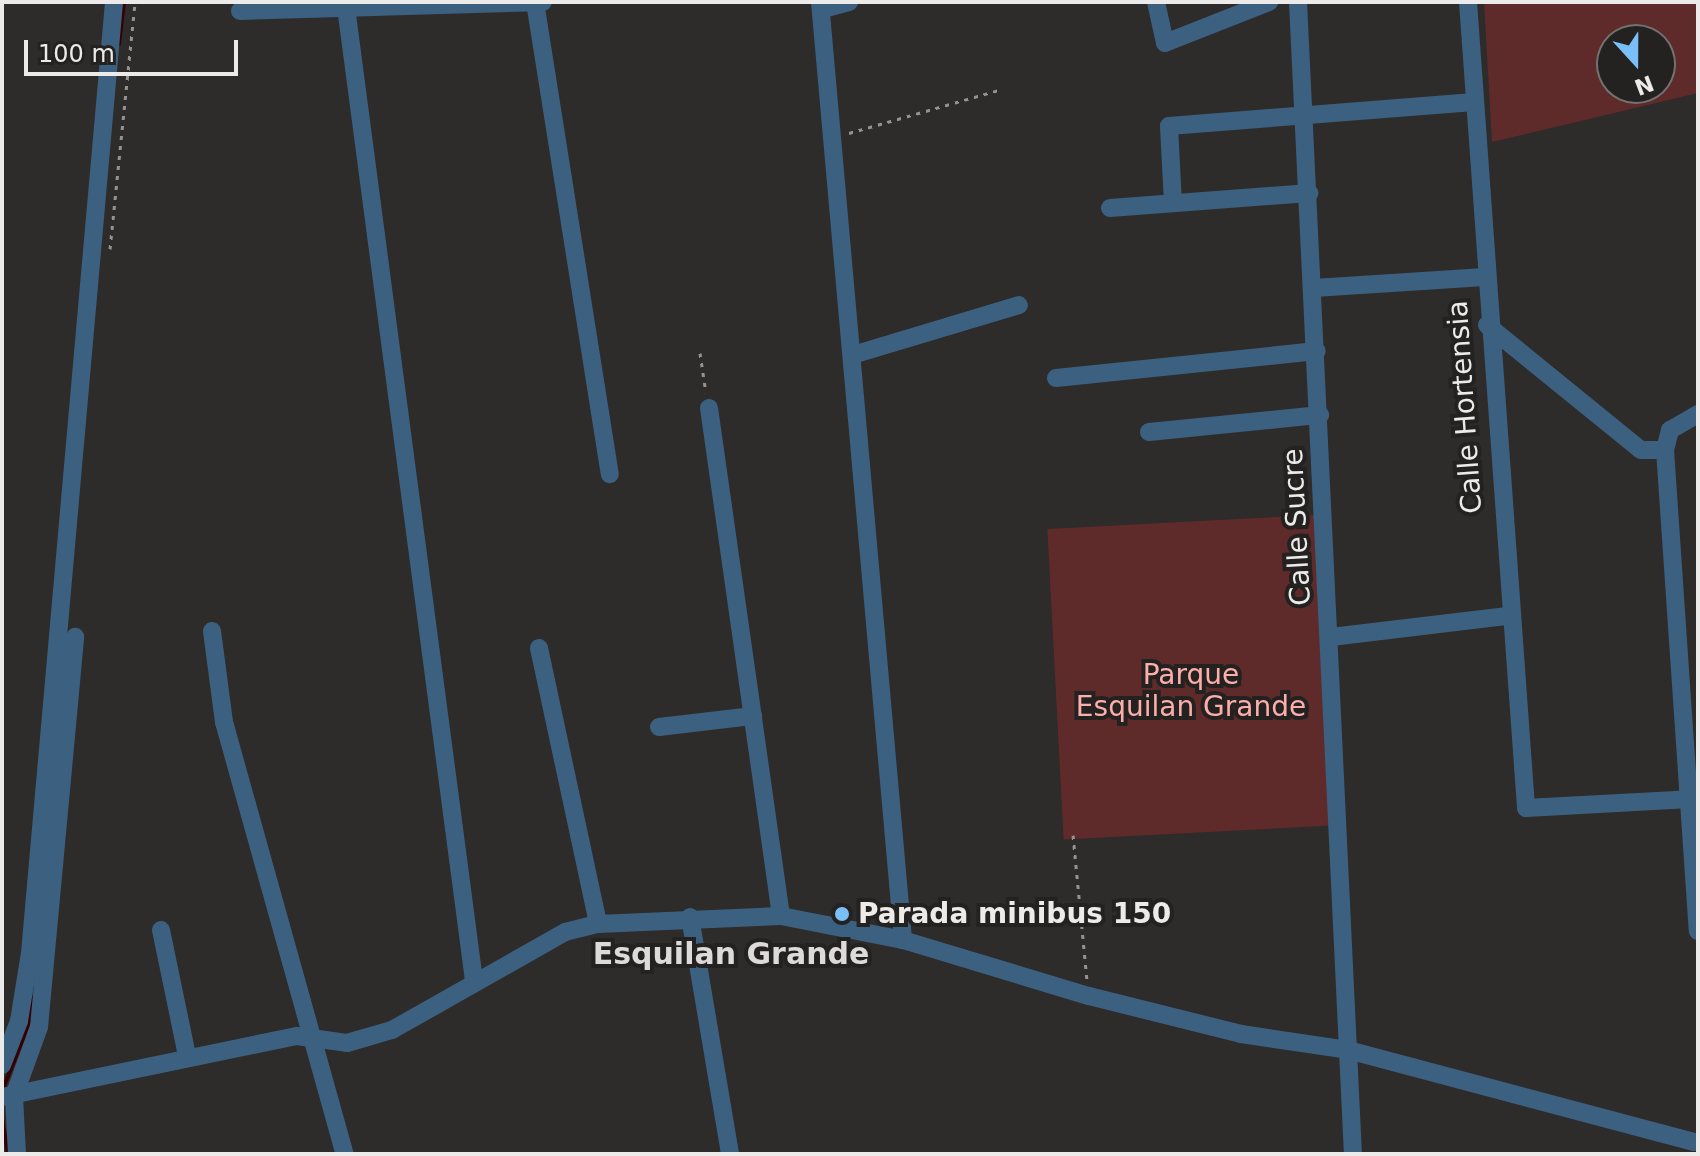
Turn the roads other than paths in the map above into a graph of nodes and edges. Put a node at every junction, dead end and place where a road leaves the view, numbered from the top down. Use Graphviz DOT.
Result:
graph roads {
  1 [pos="114,2"];
  2 [pos="535,2"];
  3 [pos="543,2"];
  4 [pos="849,2"];
  5 [pos="1156,2"];
  6 [pos="1269,2"];
  7 [pos="1298,2"];
  8 [pos="1468,2"];
  9 [pos="821,5"];
  10 [pos="346,7"];
  11 [pos="240,11"];
  12 [pos="1474,102"];
  13 [pos="1304,115"];
  14 [pos="1309,193"];
  15 [pos="1173,203"];
  16 [pos="1110,208"];
  17 [pos="1485,277"];
  18 [pos="1314,288"];
  19 [pos="1019,305"];
  20 [pos="1487,325"];
  21 [pos="1317,351"];
  22 [pos="856,354"];
  23 [pos="1056,378"];
  24 [pos="709,408"];
  25 [pos="1698,414"];
  26 [pos="1320,415"];
  27 [pos="1149,432"];
  28 [pos="1665,450"];
  29 [pos="610,474"];
  30 [pos="1508,616"];
  31 [pos="212,631"];
  32 [pos="75,637"];
  33 [pos="1331,637"];
  34 [pos="539,648"];
  35 [pos="753,716"];
  36 [pos="659,727"];
  37 [pos="1690,799"];
  38 [pos="1695,819"];
  39 [pos="781,916"];
  40 [pos="690,917"];
  41 [pos="598,924"];
  42 [pos="161,930"];
  43 [pos="1698,931"];
  44 [pos="903,940"];
  45 [pos="474,980"];
  46 [pos="314,1040"];
  47 [pos="1348,1050"];
  48 [pos="187,1055"];
  49 [pos="2,1065"];
  50 [pos="8,1097"];
  51 [pos="1696,1144"];
  52 [pos="17,1154"];
  53 [pos="345,1154"];
  54 [pos="730,1154"];
  55 [pos="1353,1154"];
  1 -- 49 [label="street"];
  2 -- 3 [label="street"];
  2 -- 10 [label="street"];
  2 -- 29 [label="street"];
  4 -- 9 [label="street"];
  5 -- 6 [label="street"];
  7 -- 13 [label="street, Calle Sucre"];
  8 -- 12 [label="street, Calle Hortensia"];
  9 -- 22 [label="street"];
  10 -- 11 [label="street"];
  10 -- 45 [label="street"];
  12 -- 13 [label="street"];
  12 -- 17 [label="street, Calle Hortensia"];
  13 -- 14 [label="street, Calle Sucre"];
  13 -- 15 [label="street"];
  14 -- 15 [label="street"];
  14 -- 18 [label="street, Calle Sucre"];
  15 -- 16 [label="street"];
  17 -- 18 [label="street"];
  17 -- 20 [label="street, Calle Hortensia"];
  18 -- 21 [label="street, Calle Sucre"];
  19 -- 22 [label="street"];
  20 -- 28 [label="street"];
  20 -- 30 [label="street, Calle Hortensia"];
  21 -- 23 [label="street"];
  21 -- 26 [label="street, Calle Sucre"];
  22 -- 44 [label="street"];
  24 -- 35 [label="street"];
  25 -- 28 [label="street"];
  26 -- 27 [label="street"];
  26 -- 33 [label="street, Calle Sucre"];
  28 -- 37 [label="street"];
  30 -- 33 [label="street"];
  30 -- 37 [label="street, Calle Hortensia"];
  31 -- 46 [label="street"];
  32 -- 50 [label="street"];
  33 -- 47 [label="street, Calle Sucre"];
  34 -- 41 [label="street"];
  35 -- 36 [label="street"];
  35 -- 39 [label="street"];
  37 -- 38 [label="street"];
  38 -- 43 [label="street"];
  39 -- 40 [label="street"];
  39 -- 44 [label="street"];
  40 -- 41 [label="street"];
  40 -- 54 [label="street"];
  41 -- 45 [label="street"];
  42 -- 48 [label="street"];
  44 -- 47 [label="street"];
  45 -- 46 [label="street"];
  46 -- 48 [label="street"];
  46 -- 53 [label="street"];
  47 -- 51 [label="street"];
  47 -- 55 [label="street, Calle Sucre"];
  48 -- 50 [label="street"];
  50 -- 52 [label="street"];
}
